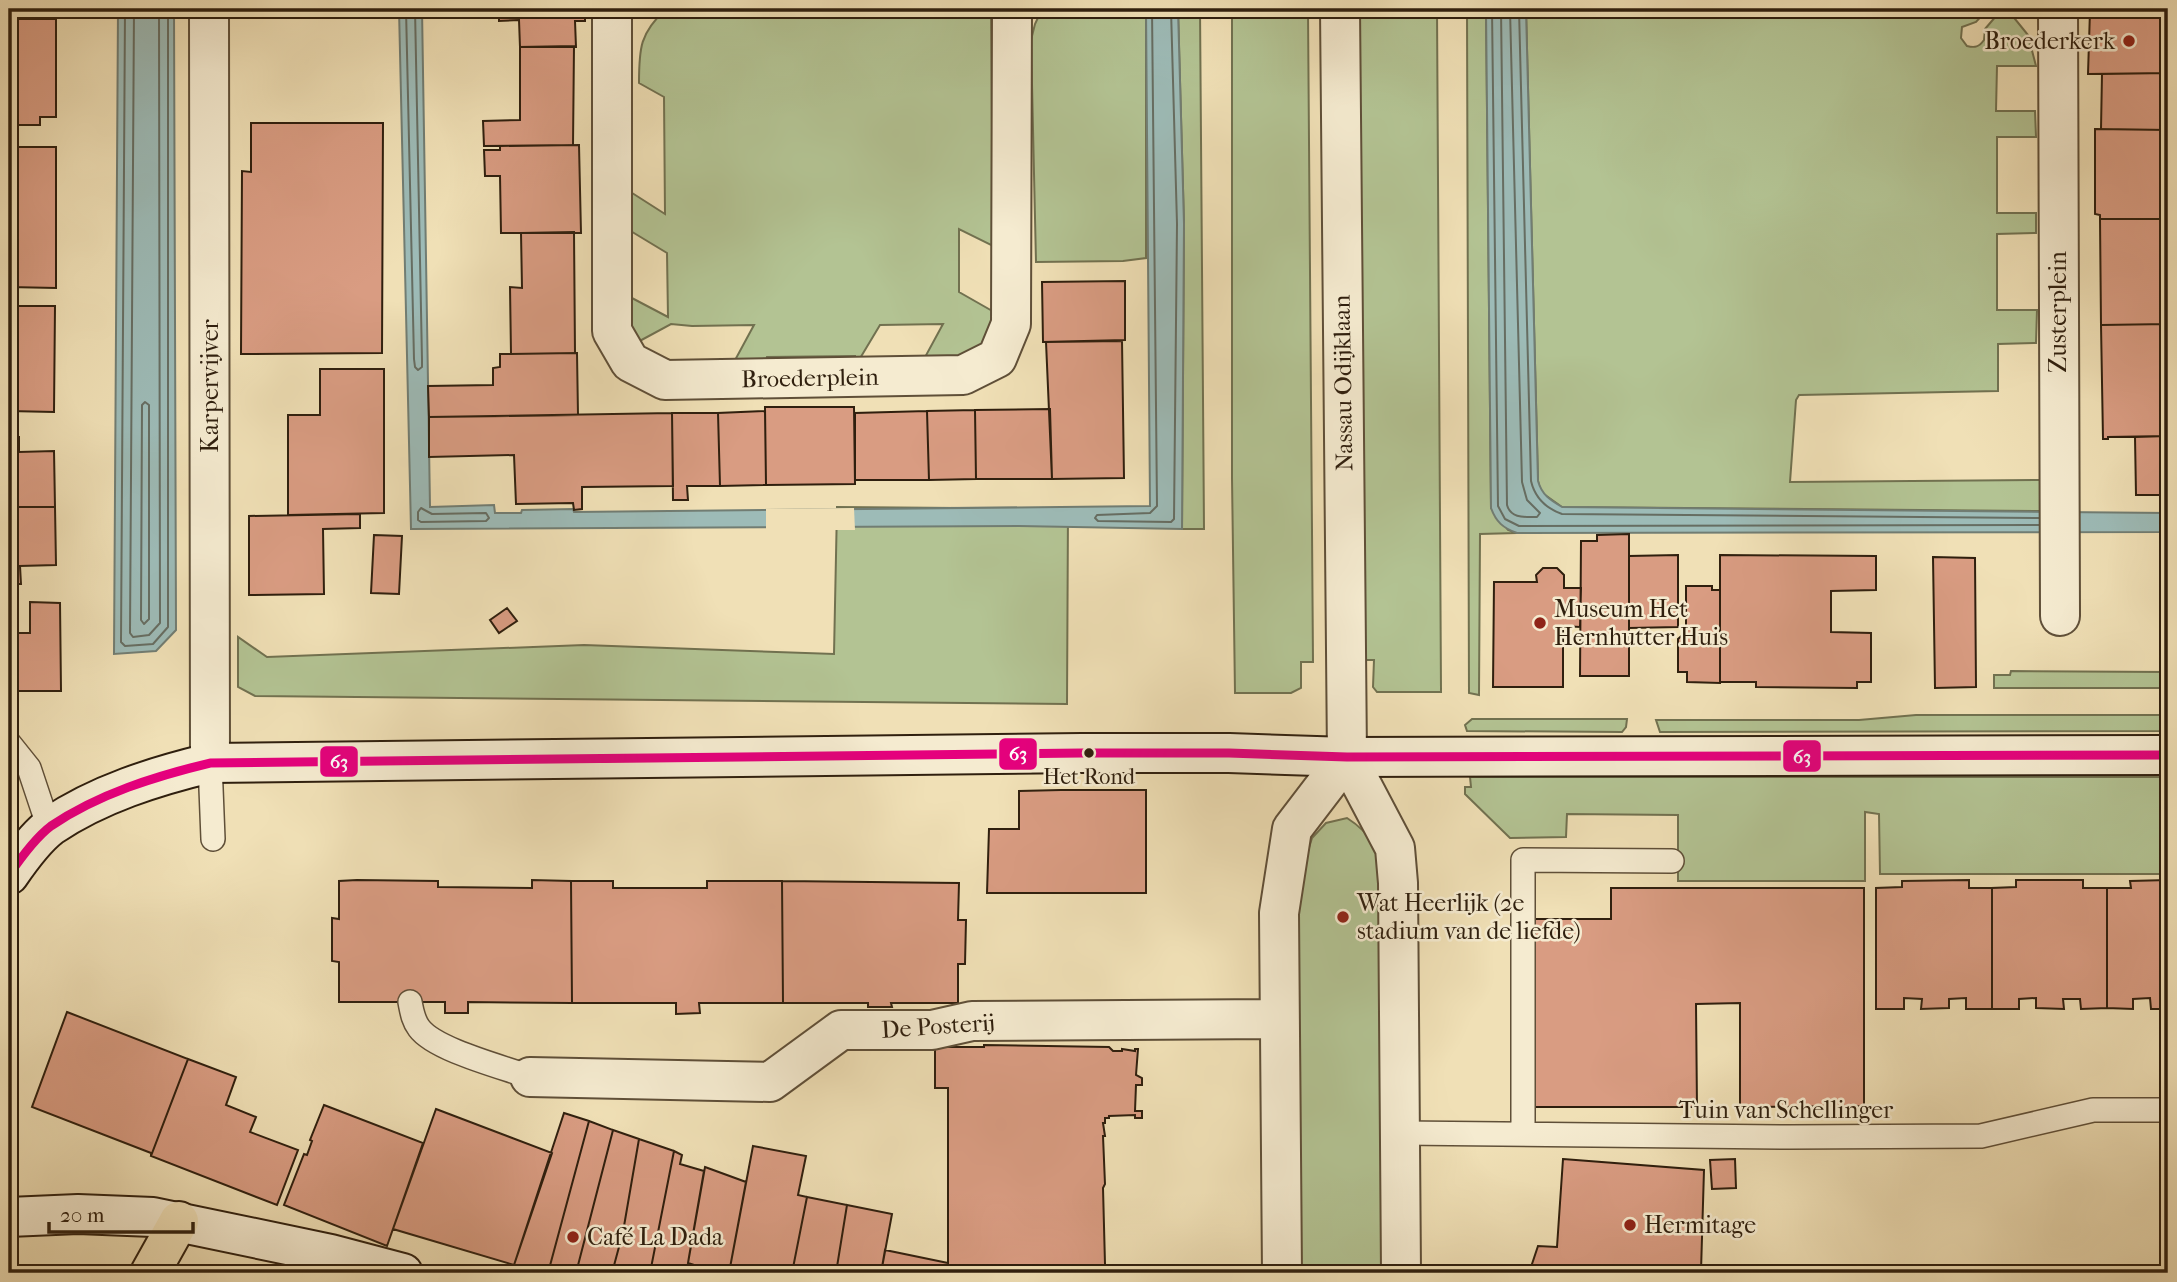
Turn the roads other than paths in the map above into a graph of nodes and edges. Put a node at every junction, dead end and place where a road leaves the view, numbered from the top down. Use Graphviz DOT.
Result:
graph roads {
  1 [pos="209,9"];
  2 [pos="612,9"];
  3 [pos="1012,9"];
  4 [pos="1340,9"];
  5 [pos="2058,9"];
  6 [pos="2060,616"];
  7 [pos="9,743"];
  8 [pos="2168,755"];
  9 [pos="1347,757"];
  10 [pos="210,763"];
  11 [pos="49,828"];
  12 [pos="213,839"];
  13 [pos="1672,861"];
  14 [pos="9,875"];
  15 [pos="410,1002"];
  16 [pos="1279,1019"];
  17 [pos="530,1077"];
  18 [pos="2168,1110"];
  19 [pos="1401,1133"];
  20 [pos="1523,1133"];
  21 [pos="9,1217"];
  22 [pos="179,1221"];
  23 [pos="327,1264"];
  24 [pos="150,1273"];
  25 [pos="403,1273"];
  26 [pos="1282,1273"];
  27 [pos="1401,1273"];
  1 -- 10 [label="street, Karpervijver"];
  2 -- 3 [label="street, Broederplein"];
  4 -- 9 [label="street, Nassau Odijklaan"];
  5 -- 6 [label="street, Zusterplein"];
  7 -- 11 [label="lane"];
  8 -- 9 [label="street"];
  9 -- 10 [label="street"];
  9 -- 16 [label="street"];
  9 -- 19 [label="street"];
  10 -- 11 [label="street"];
  10 -- 12 [label="lane"];
  11 -- 14 [label="street"];
  13 -- 20 [label="lane"];
  15 -- 17 [label="lane"];
  16 -- 17 [label="street, De Posterij"];
  16 -- 26 [label="street"];
  18 -- 20 [label="lane, Tuin van Schellinger"];
  19 -- 20 [label="lane, Tuin van Schellinger"];
  19 -- 27 [label="street"];
  21 -- 22 [label="street"];
  22 -- 23 [label="street"];
  22 -- 24 [label="main road"];
  23 -- 25 [label="street"];
}
